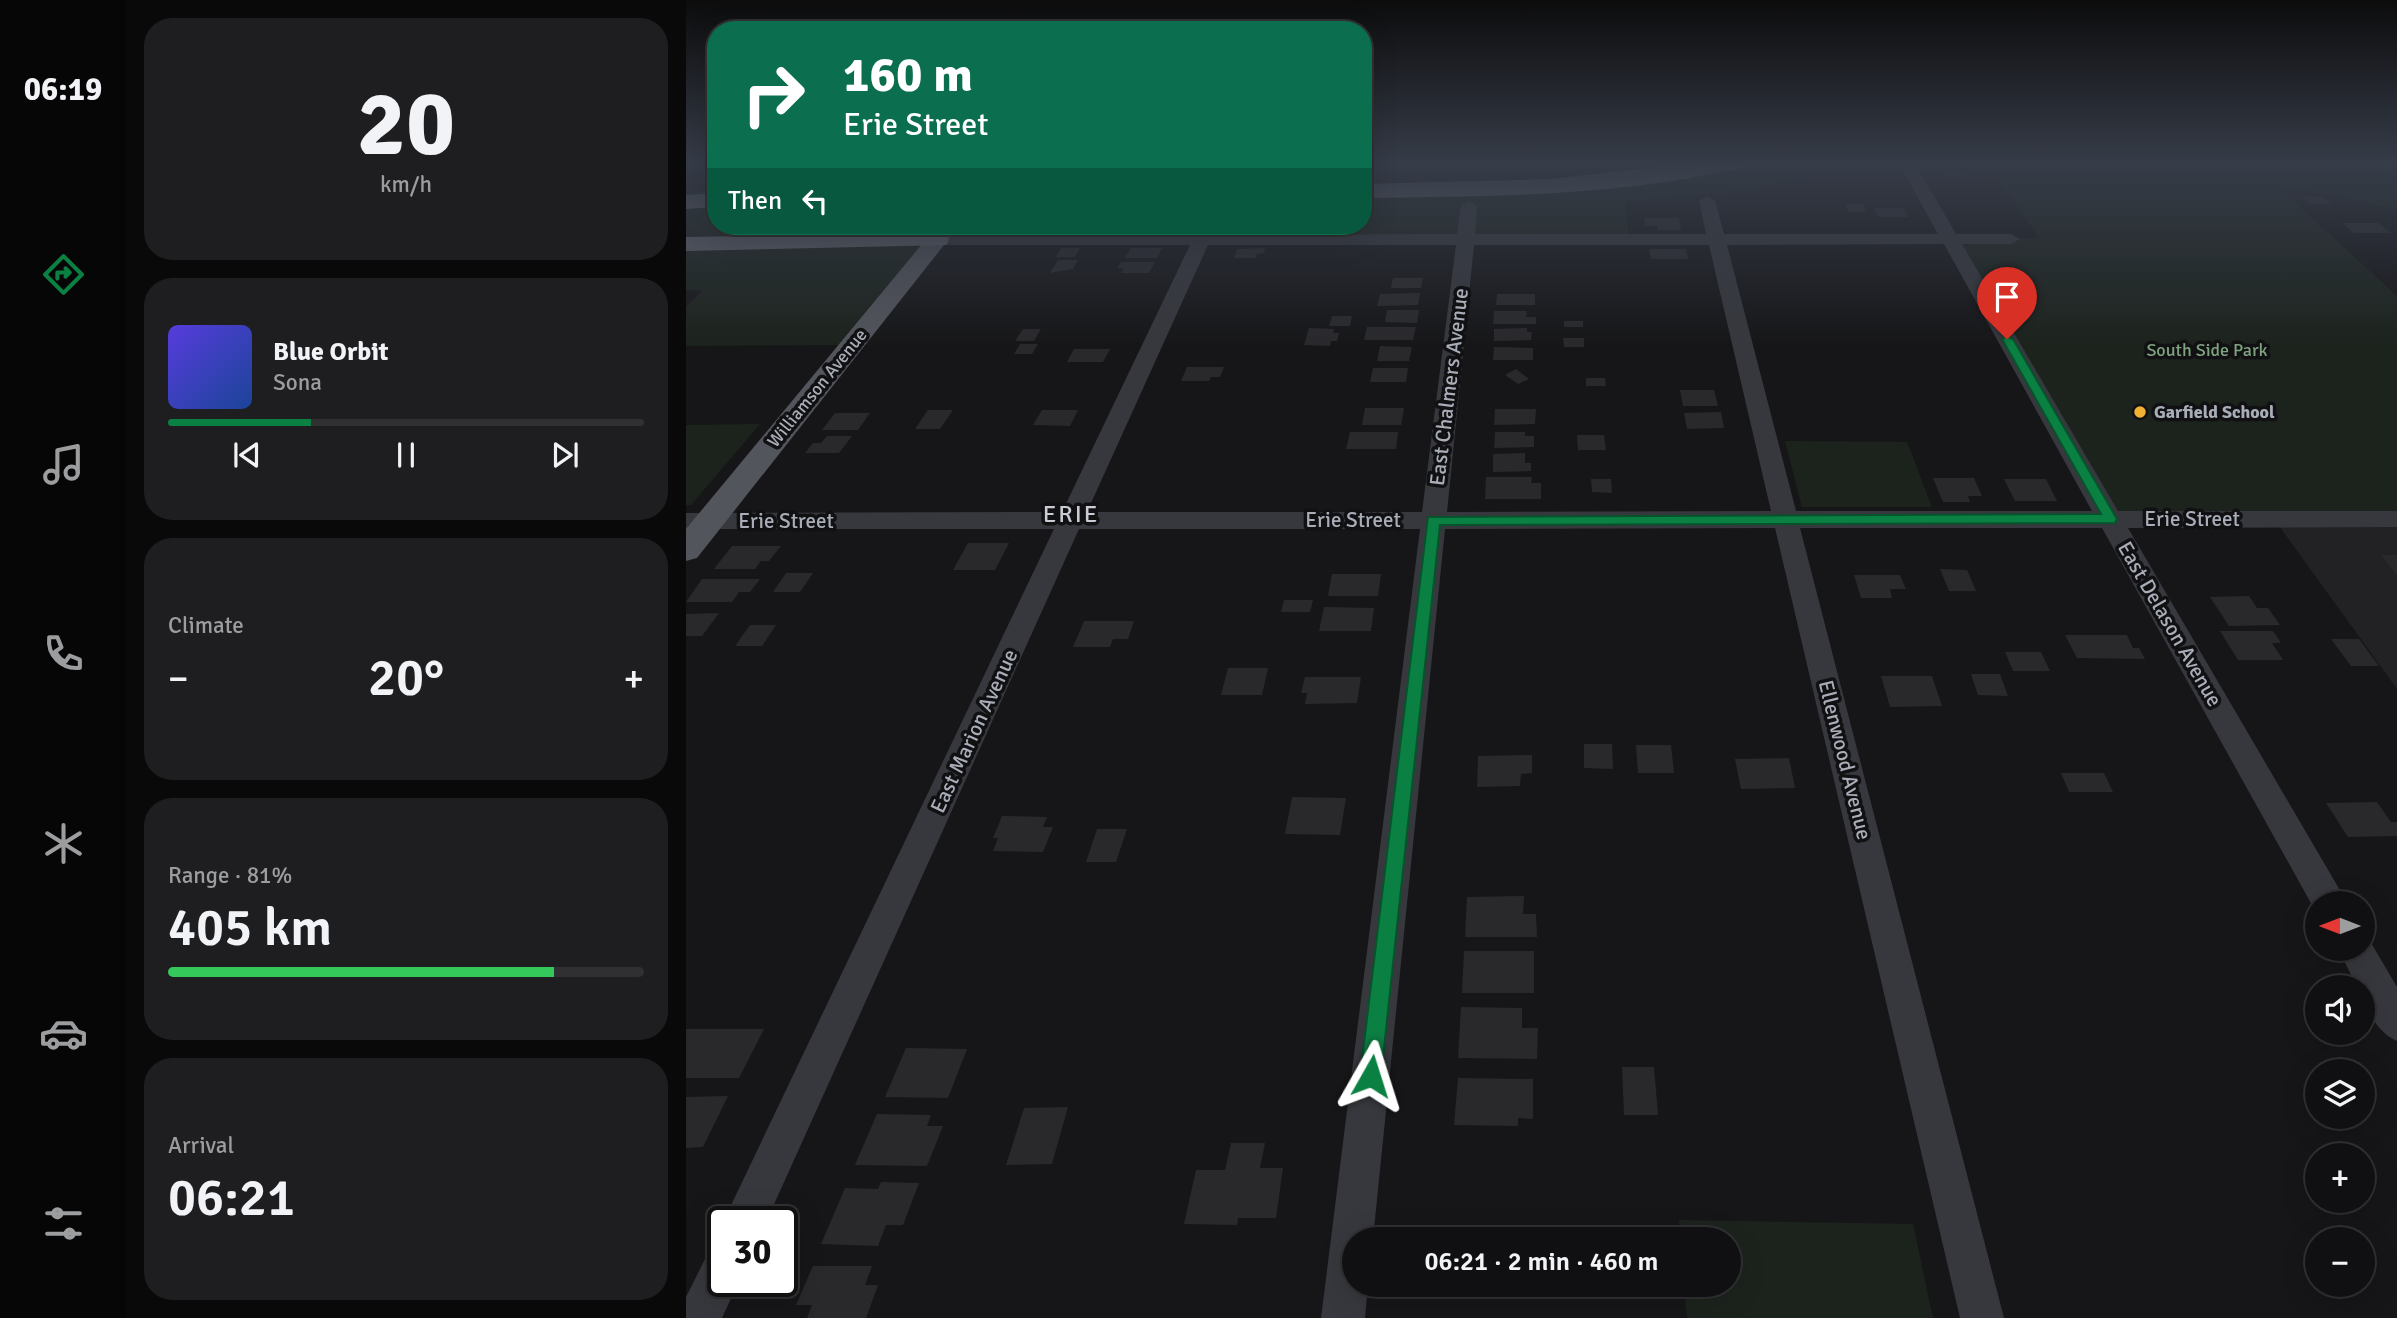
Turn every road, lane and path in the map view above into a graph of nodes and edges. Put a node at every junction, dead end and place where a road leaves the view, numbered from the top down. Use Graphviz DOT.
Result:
graph roads {
  1 [pos="1467,224"];
  2 [pos="1712,224"];
  3 [pos="1941,224"];
  4 [pos="895,235"];
  5 [pos="940,235"];
  6 [pos="1029,235"];
  7 [pos="1202,239"];
  8 [pos="1465,239"];
  9 [pos="1716,239"];
  10 [pos="1950,239"];
  11 [pos="2011,239"];
  12 [pos="686,244"];
  13 [pos="2110,519"];
  14 [pos="2397,519"];
  15 [pos="1433,520"];
  16 [pos="1786,520"];
  17 [pos="698,521"];
  18 [pos="1072,521"];
  19 [pos="686,550"];
  20 [pos="2322,891"];
  21 [pos="2362,961"];
  22 [pos="2397,1023"];
  23 [pos="751,1206"];
  24 [pos="709,1297"];
  25 [pos="699,1318"];
  26 [pos="1343,1318"];
  27 [pos="1982,1318"];
  1 -- 8 [label="street, East Chalmers Avenue"];
  2 -- 9 [label="street, Ellenwood Avenue"];
  3 -- 10 [label="street, East Delason Avenue"];
  4 -- 12 [label="highway"];
  5 -- 17 [label="main road, Williamson Avenue"];
  6 -- 7 [label="street"];
  7 -- 8 [label="street"];
  7 -- 18 [label="street, East Marion Avenue"];
  8 -- 9 [label="street"];
  8 -- 15 [label="street, East Chalmers Avenue"];
  9 -- 10 [label="street"];
  9 -- 16 [label="street, Ellenwood Avenue"];
  10 -- 11 [label="street"];
  10 -- 13 [label="street, East Delason Avenue"];
  13 -- 14 [label="street, Erie Street"];
  13 -- 16 [label="street, Erie Street"];
  13 -- 20 [label="street, East Delason Avenue"];
  15 -- 16 [label="street, Erie Street"];
  15 -- 18 [label="street, Erie Street"];
  15 -- 26 [label="street, East Chalmers Avenue"];
  16 -- 27 [label="street, Ellenwood Avenue"];
  17 -- 18 [label="street, Erie Street"];
  17 -- 19 [label="main road, Williamson Avenue"];
  18 -- 23 [label="street, East Marion Avenue"];
  21 -- 22 [label="street"];
  24 -- 25 [label="street"];
}
